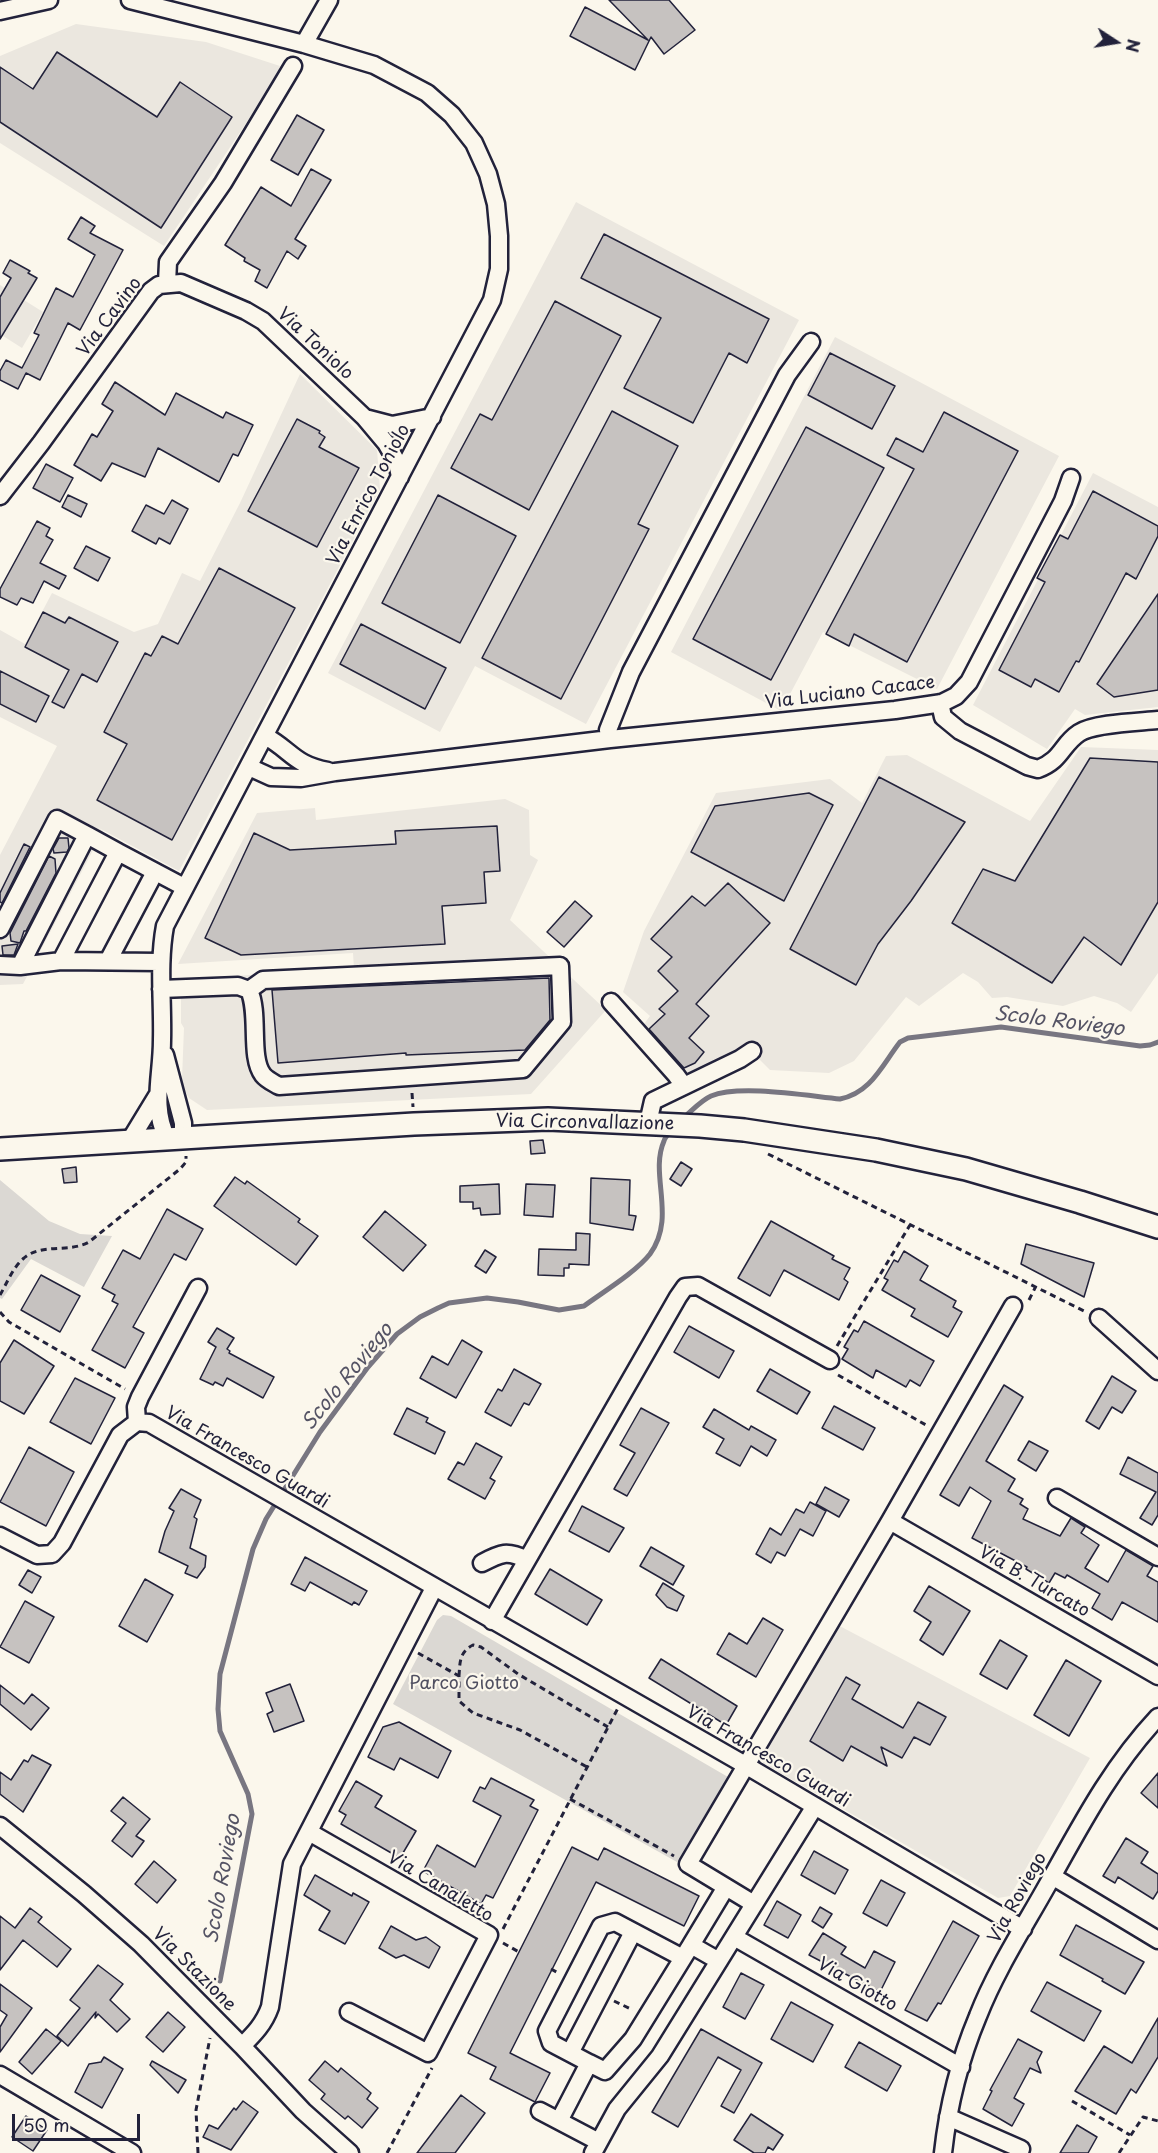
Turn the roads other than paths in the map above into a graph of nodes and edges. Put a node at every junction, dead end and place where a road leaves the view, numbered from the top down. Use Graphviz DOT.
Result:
graph roads {
  1 [pos="49,0"];
  2 [pos="130,0"];
  3 [pos="329,0"];
  4 [pos="0,11"];
  5 [pos="304,44"];
  6 [pos="293,66"];
  7 [pos="167,283"];
  8 [pos="811,342"];
  9 [pos="432,417"];
  10 [pos="365,418"];
  11 [pos="400,477"];
  12 [pos="1071,478"];
  13 [pos="0,496"];
  14 [pos="939,703"];
  15 [pos="1158,720"];
  16 [pos="265,736"];
  17 [pos="610,739"];
  18 [pos="249,766"];
  19 [pos="335,772"];
  20 [pos="87,835"];
  21 [pos="118,852"];
  22 [pos="155,872"];
  23 [pos="184,887"];
  24 [pos="0,929"];
  25 [pos="61,961"];
  26 [pos="108,961"];
  27 [pos="160,962"];
  28 [pos="0,965"];
  29 [pos="20,966"];
  30 [pos="162,989"];
  31 [pos="249,990"];
  32 [pos="611,1002"];
  33 [pos="162,1042"];
  34 [pos="752,1051"];
  35 [pos="684,1086"];
  36 [pos="157,1096"];
  37 [pos="651,1123"];
  38 [pos="129,1142"];
  39 [pos="179,1144"];
  40 [pos="0,1149"];
  41 [pos="1158,1227"];
  42 [pos="198,1288"];
  43 [pos="1013,1306"];
  44 [pos="1099,1318"];
  45 [pos="830,1360"];
  46 [pos="1158,1371"];
  47 [pos="137,1422"];
  48 [pos="1057,1498"];
  49 [pos="890,1521"];
  50 [pos="0,1536"];
  51 [pos="1158,1557"];
  52 [pos="527,1560"];
  53 [pos="482,1563"];
  54 [pos="434,1588"];
  55 [pos="492,1621"];
  56 [pos="1158,1676"];
  57 [pos="1158,1717"];
  58 [pos="747,1766"];
  59 [pos="814,1806"];
  60 [pos="0,1826"];
  61 [pos="309,1832"];
  62 [pos="1052,1876"];
  63 [pos="726,1887"];
  64 [pos="754,1904"];
  65 [pos="1023,1929"];
  66 [pos="633,1932"];
  67 [pos="734,1937"];
  68 [pos="1158,1940"];
  69 [pos="687,1951"];
  70 [pos="719,1961"];
  71 [pos="349,2012"];
  72 [pos="242,2046"];
  73 [pos="570,2053"];
  74 [pos="590,2063"];
  75 [pos="961,2067"];
  76 [pos="0,2075"];
  77 [pos="540,2111"];
  78 [pos="948,2116"];
  79 [pos="559,2121"];
  80 [pos="596,2147"];
  81 [pos="1021,2149"];
  82 [pos="132,2153"];
  83 [pos="350,2153"];
  84 [pos="943,2153"];
  1 -- 4 [label="street"];
  2 -- 5 [label="street, Via Enrico Toniolo"];
  3 -- 5 [label="street"];
  5 -- 9 [label="street, Via Enrico Toniolo"];
  6 -- 7 [label="street, Via Cavino"];
  7 -- 10 [label="street, Via Toniolo"];
  7 -- 13 [label="street, Via Cavino"];
  8 -- 17 [label="street"];
  9 -- 10 [label="street"];
  9 -- 11 [label="street, Via Enrico Toniolo"];
  10 -- 11 [label="street, Via Toniolo"];
  11 -- 16 [label="street, Via Enrico Toniolo"];
  12 -- 14 [label="street, Via Luciano Cacace"];
  14 -- 15 [label="street"];
  14 -- 17 [label="street, Via Luciano Cacace"];
  16 -- 18 [label="street, Via Enrico Toniolo"];
  16 -- 19 [label="street, Via Luciano Cacace"];
  17 -- 19 [label="street, Via Luciano Cacace"];
  18 -- 19 [label="street, Via Luciano Cacace"];
  18 -- 23 [label="street, Via Enrico Toniolo"];
  20 -- 21 [label="street"];
  20 -- 24 [label="street"];
  20 -- 29 [label="street"];
  21 -- 22 [label="street"];
  21 -- 25 [label="street"];
  22 -- 23 [label="street"];
  22 -- 26 [label="street"];
  23 -- 27 [label="street, Via Enrico Toniolo"];
  25 -- 26 [label="street"];
  25 -- 29 [label="street"];
  26 -- 27 [label="street"];
  27 -- 30 [label="street, Via Enrico Toniolo"];
  28 -- 29 [label="street"];
  30 -- 31 [label="street"];
  30 -- 33 [label="street, Via Enrico Toniolo"];
  31 -- 31 [label="street"];
  32 -- 35 [label="street"];
  33 -- 36 [label="street, Via Enrico Toniolo"];
  33 -- 39 [label="street, Via Enrico Toniolo"];
  34 -- 35 [label="street"];
  35 -- 37 [label="street"];
  36 -- 38 [label="street, Via Enrico Toniolo"];
  36 -- 39 [label="street, Via Enrico Toniolo"];
  37 -- 39 [label="main road, Via Circonvallazione"];
  37 -- 41 [label="main road, Via Circonvallazione"];
  38 -- 39 [label="main road, Via Circonvallazione"];
  38 -- 40 [label="main road, Via Circonvallazione"];
  42 -- 47 [label="street"];
  43 -- 49 [label="street"];
  44 -- 46 [label="street"];
  45 -- 52 [label="street"];
  47 -- 50 [label="street, Via Francesco Guardi"];
  47 -- 54 [label="street, Via Francesco Guardi"];
  48 -- 51 [label="street"];
  49 -- 56 [label="street, Via B. Turcato"];
  49 -- 58 [label="street"];
  52 -- 53 [label="street"];
  52 -- 55 [label="street"];
  54 -- 55 [label="street, Via Francesco Guardi"];
  54 -- 61 [label="street"];
  55 -- 58 [label="street, Via Francesco Guardi"];
  57 -- 62 [label="street, Via Roviego"];
  58 -- 59 [label="street, Via Francesco Guardi"];
  58 -- 63 [label="street"];
  59 -- 64 [label="street"];
  59 -- 65 [label="street, Via Francesco Guardi"];
  60 -- 72 [label="street, Via Stazione"];
  61 -- 71 [label="street, Via Canaletto"];
  61 -- 72 [label="street"];
  62 -- 65 [label="street, Via Roviego"];
  62 -- 68 [label="street"];
  63 -- 64 [label="street"];
  63 -- 69 [label="street"];
  64 -- 67 [label="street"];
  65 -- 75 [label="street, Via Roviego"];
  66 -- 69 [label="street"];
  66 -- 73 [label="street"];
  66 -- 73 [label="street"];
  67 -- 70 [label="street"];
  67 -- 75 [label="street, Via Giotto"];
  69 -- 70 [label="street"];
  69 -- 74 [label="street"];
  70 -- 80 [label="street"];
  72 -- 83 [label="street, Via Stazione"];
  73 -- 74 [label="street"];
  74 -- 79 [label="street"];
  75 -- 78 [label="street, Via Roviego"];
  76 -- 82 [label="street"];
  77 -- 79 [label="street"];
  78 -- 81 [label="street"];
  78 -- 84 [label="street, Via Roviego"];
  79 -- 80 [label="street"];
}
